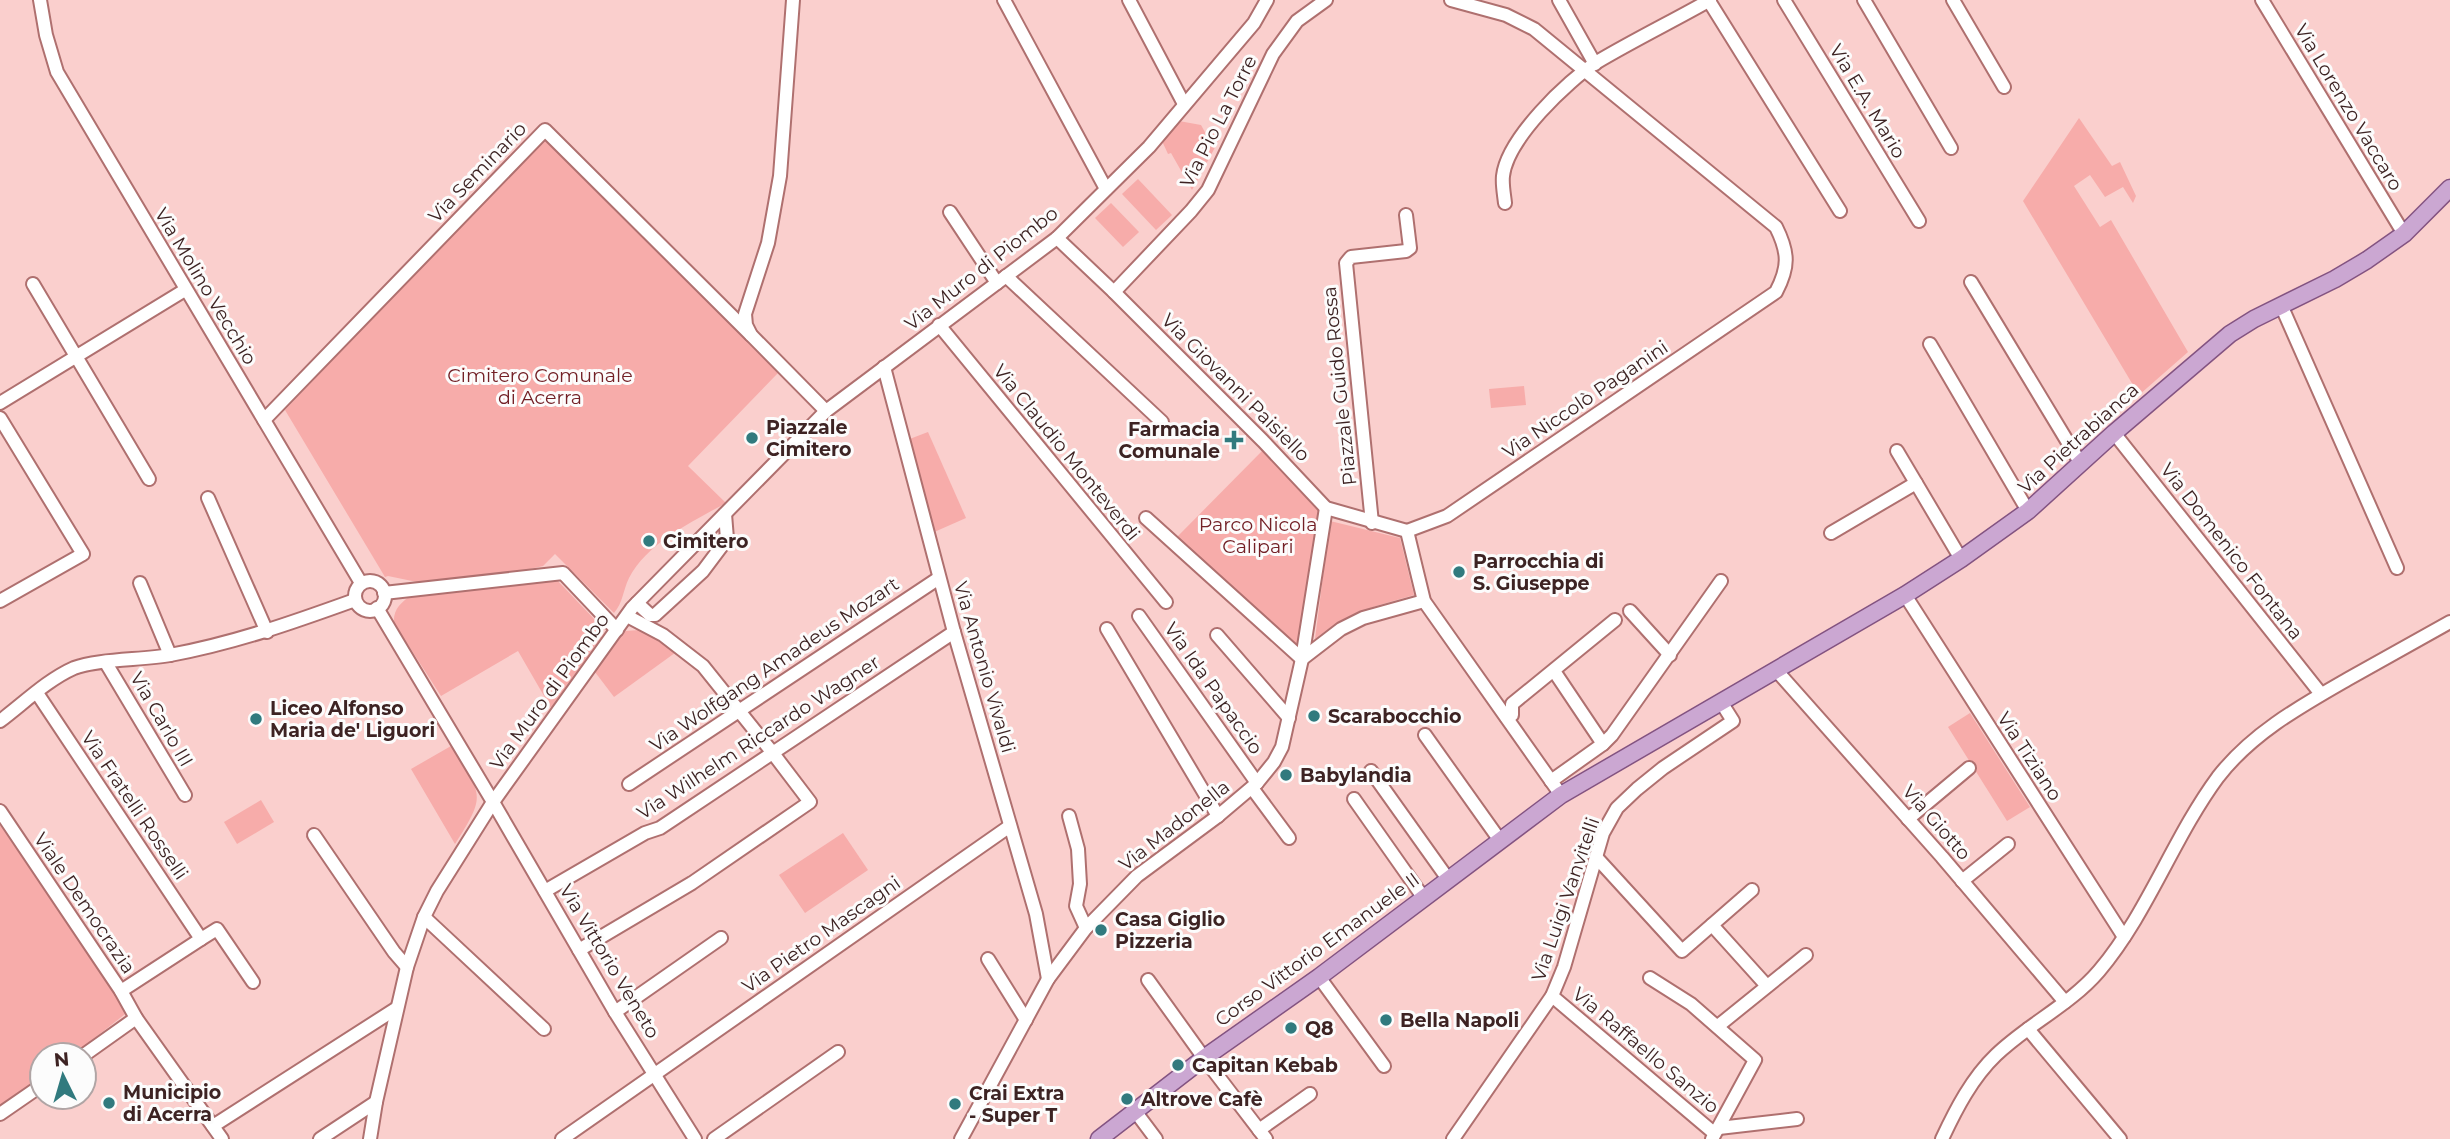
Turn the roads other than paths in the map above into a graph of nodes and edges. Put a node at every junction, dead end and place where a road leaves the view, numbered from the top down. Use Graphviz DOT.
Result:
graph roads {
  1 [pos="40,0"];
  2 [pos="793,0"];
  3 [pos="1004,0"];
  4 [pos="1129,0"];
  5 [pos="1267,0"];
  6 [pos="1326,0"];
  7 [pos="1559,0"];
  8 [pos="1710,0"];
  9 [pos="1784,0"];
  10 [pos="1864,0"];
  11 [pos="1953,0"];
  12 [pos="2262,0"];
  13 [pos="1459,1"];
  14 [pos="1591,68"];
  15 [pos="2004,87"];
  16 [pos="1184,104"];
  17 [pos="1951,148"];
  18 [pos="2450,188"];
  19 [pos="1106,189"];
  20 [pos="1505,202"];
  21 [pos="1840,211"];
  22 [pos="950,212"];
  23 [pos="1406,215"];
  24 [pos="1919,221"];
  25 [pos="2404,234"];
  26 [pos="1057,238"];
  27 [pos="1002,279"];
  28 [pos="1971,282"];
  29 [pos="33,284"];
  30 [pos="185,290"];
  31 [pos="1115,292"];
  32 [pos="2281,305"];
  33 [pos="939,325"];
  34 [pos="751,335"];
  35 [pos="1930,344"];
  36 [pos="77,355"];
  37 [pos="884,366"];
  38 [pos="0,403"];
  39 [pos="826,411"];
  40 [pos="0,418"];
  41 [pos="264,420"];
  42 [pos="1162,422"];
  43 [pos="2114,433"];
  44 [pos="1897,451"];
  45 [pos="2081,464"];
  46 [pos="149,478"];
  47 [pos="1916,484"];
  48 [pos="208,498"];
  49 [pos="1326,508"];
  50 [pos="2028,510"];
  51 [pos="724,514"];
  52 [pos="1146,518"];
  53 [pos="1372,523"];
  54 [pos="1407,531"];
  55 [pos="1831,533"];
  56 [pos="1961,558"];
  57 [pos="2397,568"];
  58 [pos="939,578"];
  59 [pos="1721,581"];
  60 [pos="140,583"];
  61 [pos="361,583"];
  62 [pos="384,593"];
  63 [pos="1905,595"];
  64 [pos="355,600"];
  65 [pos="0,601"];
  66 [pos="1424,601"];
  67 [pos="1166,602"];
  68 [pos="636,603"];
  69 [pos="377,608"];
  70 [pos="1630,611"];
  71 [pos="627,616"];
  72 [pos="1139,616"];
  73 [pos="1615,620"];
  74 [pos="2450,622"];
  75 [pos="1107,629"];
  76 [pos="617,630"];
  77 [pos="267,632"];
  78 [pos="954,632"];
  79 [pos="1217,635"];
  80 [pos="170,655"];
  81 [pos="1670,655"];
  82 [pos="1303,659"];
  83 [pos="106,663"];
  84 [pos="1776,670"];
  85 [pos="1554,671"];
  86 [pos="37,693"];
  87 [pos="2321,694"];
  88 [pos="1721,702"];
  89 [pos="738,710"];
  90 [pos="1289,718"];
  91 [pos="1507,718"];
  92 [pos="0,721"];
  93 [pos="1424,735"];
  94 [pos="1603,744"];
  95 [pos="772,752"];
  96 [pos="1969,768"];
  97 [pos="1371,771"];
  98 [pos="1551,781"];
  99 [pos="629,784"];
  100 [pos="1255,785"];
  101 [pos="1561,795"];
  102 [pos="184,796"];
  103 [pos="1354,799"];
  104 [pos="494,802"];
  105 [pos="0,811"];
  106 [pos="1069,816"];
  107 [pos="1218,816"];
  108 [pos="1908,819"];
  109 [pos="1010,825"];
  110 [pos="314,835"];
  111 [pos="1289,838"];
  112 [pos="1499,839"];
  113 [pos="2008,844"];
  114 [pos="1596,856"];
  115 [pos="1448,879"];
  116 [pos="1962,881"];
  117 [pos="1752,890"];
  118 [pos="545,891"];
  119 [pos="1423,897"];
  120 [pos="424,917"];
  121 [pos="1712,925"];
  122 [pos="1086,929"];
  123 [pos="2124,937"];
  124 [pos="721,938"];
  125 [pos="201,939"];
  126 [pos="579,950"];
  127 [pos="1806,955"];
  128 [pos="988,959"];
  129 [pos="407,967"];
  130 [pos="1319,977"];
  131 [pos="1650,978"];
  132 [pos="1048,979"];
  133 [pos="1148,979"];
  134 [pos="253,982"];
  135 [pos="1768,986"];
  136 [pos="121,991"];
  137 [pos="1552,996"];
  138 [pos="2065,1002"];
  139 [pos="397,1008"];
  140 [pos="615,1012"];
  141 [pos="136,1018"];
  142 [pos="1026,1020"];
  143 [pos="1718,1026"];
  144 [pos="544,1029"];
  145 [pos="2028,1029"];
  146 [pos="98,1045"];
  147 [pos="838,1052"];
  148 [pos="1204,1058"];
  149 [pos="1384,1066"];
  150 [pos="655,1074"];
  151 [pos="28,1094"];
  152 [pos="1310,1094"];
  153 [pos="376,1102"];
  154 [pos="1135,1111"];
  155 [pos="0,1114"];
  156 [pos="1797,1119"];
  157 [pos="214,1126"];
  158 [pos="1715,1133"];
  159 [pos="581,1134"];
  160 [pos="1263,1135"];
  161 [pos="222,1139"];
  162 [pos="320,1139"];
  163 [pos="370,1139"];
  164 [pos="562,1139"];
  165 [pos="695,1139"];
  166 [pos="714,1139"];
  167 [pos="961,1139"];
  168 [pos="1099,1139"];
  169 [pos="1156,1139"];
  170 [pos="1453,1139"];
  171 [pos="1942,1139"];
  172 [pos="2120,1139"];
  1 -- 30 [label="street, Via Molino Vecchio"];
  2 -- 34 [label="street"];
  3 -- 19 [label="street"];
  4 -- 16 [label="street"];
  5 -- 16 [label="street, Via Muro di Piombo"];
  6 -- 31 [label="street, Via Pio La Torre"];
  7 -- 14 [label="street"];
  8 -- 14 [label="street"];
  8 -- 21 [label="street"];
  9 -- 24 [label="street, Via E.A. Mario"];
  10 -- 17 [label="street"];
  11 -- 15 [label="street"];
  12 -- 25 [label="street, Via Lorenzo Vaccaro"];
  13 -- 14 [label="street"];
  14 -- 20 [label="street"];
  14 -- 54 [label="street, Via Niccolò Paganini"];
  16 -- 19 [label="street, Via Muro di Piombo"];
  18 -- 25 [label="main road, Via Pietrabianca"];
  19 -- 26 [label="street, Via Muro di Piombo"];
  22 -- 27 [label="street"];
  23 -- 53 [label="street, Piazzale Guido Rossa"];
  25 -- 32 [label="main road, Via Pietrabianca"];
  26 -- 27 [label="street, Via Muro di Piombo"];
  26 -- 31 [label="street, Via Giovanni Paisiello"];
  27 -- 33 [label="street, Via Muro di Piombo"];
  27 -- 42 [label="street"];
  28 -- 45 [label="street"];
  29 -- 36 [label="street"];
  30 -- 36 [label="street"];
  30 -- 41 [label="street, Via Molino Vecchio"];
  31 -- 49 [label="street, Via Giovanni Paisiello"];
  32 -- 43 [label="main road, Via Pietrabianca"];
  32 -- 57 [label="street"];
  33 -- 37 [label="street, Via Muro di Piombo"];
  33 -- 67 [label="street, Via Claudio Monteverdi"];
  34 -- 39 [label="street"];
  34 -- 41 [label="street, Via Seminario"];
  35 -- 50 [label="street"];
  36 -- 38 [label="street"];
  36 -- 46 [label="street"];
  37 -- 39 [label="street, Via Muro di Piombo"];
  37 -- 58 [label="street, Via Antonio Vivaldi"];
  39 -- 51 [label="street, Via Muro di Piombo"];
  40 -- 65 [label="street"];
  41 -- 61 [label="street, Via Molino Vecchio"];
  43 -- 45 [label="main road, Via Pietrabianca"];
  43 -- 87 [label="street, Via Domenico Fontana"];
  44 -- 47 [label="street"];
  45 -- 50 [label="main road, Via Pietrabianca"];
  47 -- 55 [label="street"];
  47 -- 56 [label="street"];
  48 -- 77 [label="street"];
  49 -- 53 [label="street, Via Giovanni Paisiello"];
  49 -- 82 [label="street, Via Madonella"];
  50 -- 56 [label="main road, Via Pietrabianca"];
  51 -- 68 [label="street, Via Muro di Piombo"];
  51 -- 68 [label="street"];
  52 -- 82 [label="street"];
  53 -- 54 [label="street, Via Giovanni Paisiello"];
  54 -- 66 [label="street"];
  56 -- 63 [label="main road, Via Pietrabianca"];
  58 -- 78 [label="street, Via Antonio Vivaldi"];
  58 -- 89 [label="street, Via Wolfgang Amadeus Mozart"];
  59 -- 81 [label="street"];
  60 -- 80 [label="street"];
  61 -- 62 [label="street"];
  61 -- 64 [label="street"];
  62 -- 69 [label="street"];
  62 -- 76 [label="street"];
  63 -- 84 [label="main road, Via Pietrabianca"];
  63 -- 123 [label="street, Via Tiziano"];
  64 -- 69 [label="street"];
  64 -- 77 [label="street"];
  66 -- 82 [label="street"];
  66 -- 91 [label="street"];
  68 -- 71 [label="street, Via Muro di Piombo"];
  69 -- 104 [label="street"];
  70 -- 81 [label="street"];
  71 -- 76 [label="street, Via Muro di Piombo"];
  71 -- 89 [label="street"];
  72 -- 100 [label="street, Via Ida Papaccio"];
  73 -- 85 [label="street"];
  74 -- 87 [label="street"];
  75 -- 107 [label="street"];
  76 -- 104 [label="street, Via Muro di Piombo"];
  77 -- 80 [label="street"];
  78 -- 95 [label="street, Via Wilhelm Riccardo Wagner"];
  78 -- 109 [label="street, Via Antonio Vivaldi"];
  79 -- 90 [label="street"];
  80 -- 83 [label="street"];
  81 -- 94 [label="street"];
  82 -- 90 [label="street, Via Madonella"];
  83 -- 86 [label="street"];
  83 -- 102 [label="street, Via Carlo III"];
  84 -- 88 [label="main road, Via Pietrabianca"];
  84 -- 108 [label="street, Via Giotto"];
  85 -- 91 [label="street"];
  85 -- 94 [label="street"];
  86 -- 92 [label="street"];
  86 -- 125 [label="street, Via Fratelli Rosselli"];
  87 -- 123 [label="street"];
  88 -- 101 [label="main road, Via Pietrabianca"];
  88 -- 114 [label="street, Via Luigi Vanvitelli"];
  89 -- 95 [label="street"];
  89 -- 99 [label="street, Via Wolfgang Amadeus Mozart"];
  90 -- 100 [label="street, Via Madonella"];
  91 -- 98 [label="street"];
  93 -- 112 [label="street"];
  94 -- 98 [label="street"];
  95 -- 118 [label="street, Via Wilhelm Riccardo Wagner"];
  95 -- 126 [label="street"];
  96 -- 108 [label="street"];
  97 -- 115 [label="street"];
  98 -- 101 [label="street"];
  100 -- 107 [label="street, Via Madonella"];
  100 -- 111 [label="street, Via Ida Papaccio"];
  101 -- 112 [label="main road, Corso Vittorio Emanuele II"];
  103 -- 119 [label="street"];
  104 -- 118 [label="street, Via Vittorio Veneto"];
  104 -- 120 [label="street, Via Muro di Piombo"];
  105 -- 136 [label="street, Viale Democrazia"];
  106 -- 122 [label="street"];
  107 -- 122 [label="street, Via Madonella"];
  108 -- 116 [label="street, Via Giotto"];
  109 -- 132 [label="street, Via Antonio Vivaldi"];
  109 -- 150 [label="street, Via Pietro Mascagni"];
  110 -- 129 [label="street"];
  112 -- 115 [label="main road, Corso Vittorio Emanuele II"];
  113 -- 116 [label="street"];
  114 -- 121 [label="street"];
  114 -- 137 [label="street, Via Luigi Vanvitelli"];
  115 -- 119 [label="main road, Corso Vittorio Emanuele II"];
  116 -- 138 [label="street, Via Giotto"];
  117 -- 121 [label="street"];
  118 -- 126 [label="street, Via Vittorio Veneto"];
  119 -- 130 [label="main road, Corso Vittorio Emanuele II"];
  120 -- 129 [label="street, Via Muro di Piombo"];
  120 -- 144 [label="street"];
  121 -- 135 [label="street"];
  122 -- 132 [label="street, Via Madonella"];
  123 -- 138 [label="street"];
  124 -- 140 [label="street"];
  125 -- 134 [label="street"];
  125 -- 136 [label="street"];
  126 -- 140 [label="street, Via Vittorio Veneto"];
  127 -- 135 [label="street"];
  128 -- 142 [label="street"];
  129 -- 139 [label="street, Via Muro di Piombo"];
  130 -- 148 [label="main road, Corso Vittorio Emanuele II"];
  130 -- 149 [label="street"];
  131 -- 143 [label="street"];
  132 -- 142 [label="street, Via Madonella"];
  133 -- 148 [label="street"];
  135 -- 143 [label="street"];
  136 -- 141 [label="street, Viale Democrazia"];
  137 -- 158 [label="street, Via Raffaello Sanzio"];
  137 -- 170 [label="street, Via Luigi Vanvitelli"];
  138 -- 145 [label="street"];
  139 -- 153 [label="street, Via Muro di Piombo"];
  139 -- 157 [label="street"];
  140 -- 150 [label="street, Via Vittorio Veneto"];
  141 -- 146 [label="street"];
  141 -- 157 [label="street, Viale Democrazia"];
  142 -- 167 [label="street, Via Madonella"];
  143 -- 158 [label="street"];
  145 -- 171 [label="street"];
  145 -- 172 [label="street"];
  147 -- 166 [label="street"];
  148 -- 154 [label="main road, Corso Vittorio Emanuele II"];
  148 -- 160 [label="street"];
  150 -- 159 [label="street, Via Pietro Mascagni"];
  150 -- 165 [label="street, Via Vittorio Veneto"];
  151 -- 155 [label="street"];
  152 -- 160 [label="street"];
  153 -- 162 [label="street"];
  153 -- 163 [label="street, Via Muro di Piombo"];
  154 -- 168 [label="main road, Corso Vittorio Emanuele II"];
  154 -- 169 [label="street"];
  156 -- 158 [label="street"];
  157 -- 161 [label="street, Viale Democrazia"];
  159 -- 164 [label="street, Via Pietro Mascagni"];
}
